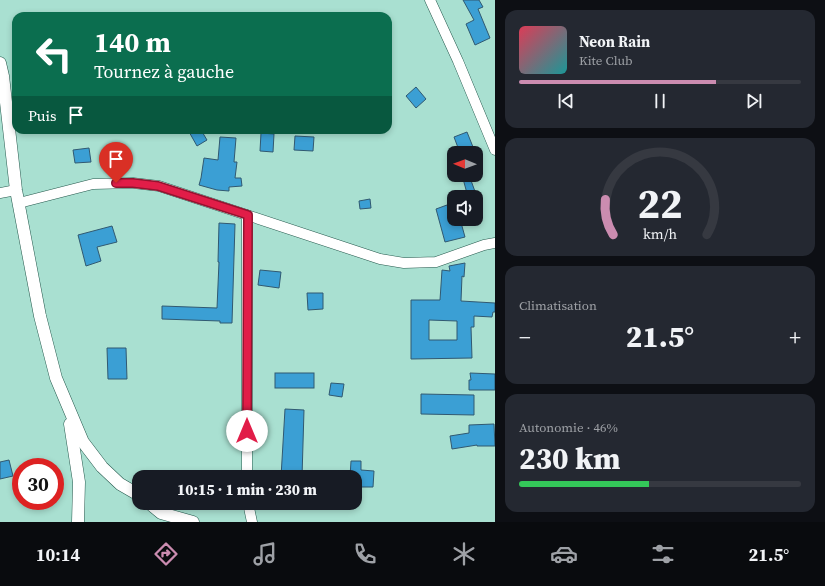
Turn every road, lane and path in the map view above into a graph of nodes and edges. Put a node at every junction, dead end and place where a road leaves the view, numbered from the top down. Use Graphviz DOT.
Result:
graph roads {
  1 [pos="430,0"];
  2 [pos="0,63"];
  3 [pos="2,76"];
  4 [pos="495,150"];
  5 [pos="16,190"];
  6 [pos="0,193"];
  7 [pos="19,203"];
  8 [pos="248,215"];
  9 [pos="495,243"];
  10 [pos="67,405"];
  11 [pos="247,470"];
  12 [pos="132,491"];
  13 [pos="157,510"];
  14 [pos="249,510"];
  15 [pos="78,522"];
  16 [pos="193,522"];
  17 [pos="252,522"];
  1 -- 4 [label="street"];
  2 -- 3 [label="street"];
  3 -- 5 [label="street"];
  5 -- 6 [label="street"];
  5 -- 7 [label="street"];
  7 -- 8 [label="street"];
  7 -- 10 [label="street"];
  8 -- 9 [label="street"];
  8 -- 11 [label="street"];
  10 -- 12 [label="street"];
  10 -- 15 [label="street"];
  13 -- 16 [label="street"];
  14 -- 17 [label="street"];
}
